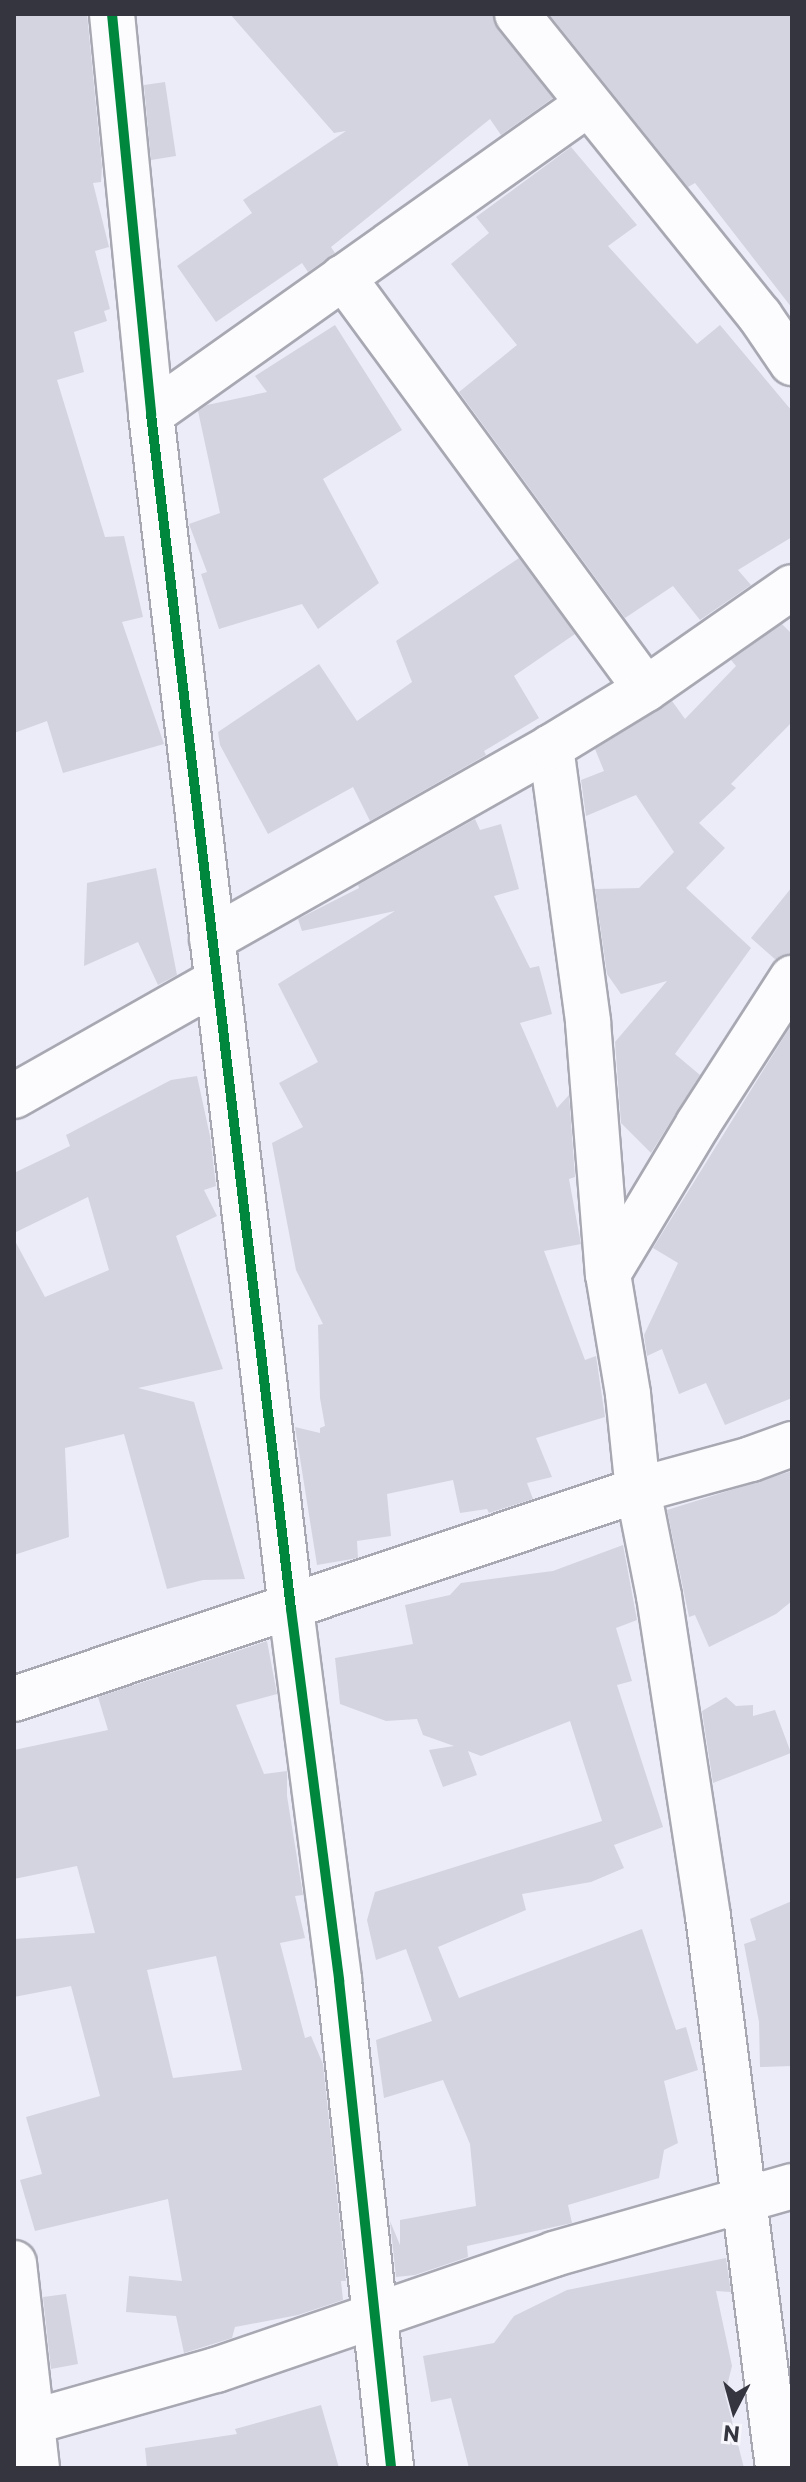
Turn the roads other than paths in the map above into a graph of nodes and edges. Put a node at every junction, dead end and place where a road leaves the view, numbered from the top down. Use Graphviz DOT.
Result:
graph roads {
  1 [pos="112,14"];
  2 [pos="517,14"];
  3 [pos="588,104"];
  4 [pos="343,277"];
  5 [pos="792,363"];
  6 [pos="151,414"];
  7 [pos="792,587"];
  8 [pos="646,689"];
  9 [pos="551,747"];
  10 [pos="212,939"];
  11 [pos="792,978"];
  12 [pos="217,981"];
  13 [pos="14,1096"];
  14 [pos="608,1274"];
  15 [pos="792,1444"];
  16 [pos="638,1490"];
  17 [pos="291,1609"];
  18 [pos="14,1699"];
  19 [pos="792,2186"];
  20 [pos="741,2201"];
  21 [pos="14,2263"];
  22 [pos="373,2316"];
  23 [pos="23,2424"];
  24 [pos="37,2468"];
  25 [pos="391,2468"];
  26 [pos="778,2468"];
  1 -- 6 [label="street"];
  2 -- 3 [label="street"];
  3 -- 4 [label="street"];
  3 -- 5 [label="street"];
  4 -- 6 [label="street"];
  4 -- 8 [label="street"];
  6 -- 10 [label="street"];
  7 -- 8 [label="street"];
  8 -- 9 [label="street"];
  9 -- 10 [label="street"];
  9 -- 14 [label="street"];
  10 -- 12 [label="street"];
  11 -- 14 [label="street"];
  12 -- 13 [label="street"];
  12 -- 17 [label="street"];
  14 -- 16 [label="street"];
  15 -- 16 [label="street"];
  16 -- 17 [label="street"];
  16 -- 20 [label="street"];
  17 -- 18 [label="street"];
  17 -- 22 [label="street"];
  19 -- 20 [label="street"];
  20 -- 22 [label="street"];
  20 -- 26 [label="street"];
  21 -- 23 [label="street"];
  22 -- 23 [label="street"];
  22 -- 25 [label="street"];
  23 -- 24 [label="street"];
}
